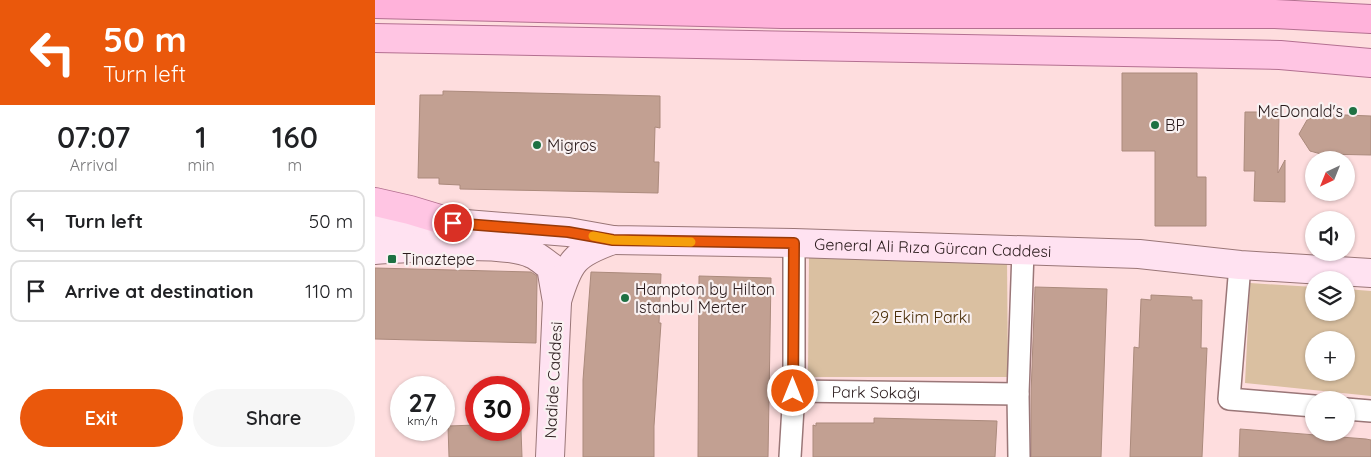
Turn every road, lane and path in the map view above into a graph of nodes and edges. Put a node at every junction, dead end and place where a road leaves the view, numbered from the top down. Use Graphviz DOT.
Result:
graph roads {
  1 [pos="375,4"];
  2 [pos="1371,19"];
  3 [pos="375,38"];
  4 [pos="1371,63"];
  5 [pos="375,202"];
  6 [pos="453,223"];
  7 [pos="375,224"];
  8 [pos="613,240"];
  9 [pos="794,243"];
  10 [pos="375,250"];
  11 [pos="1023,251"];
  12 [pos="1240,265"];
  13 [pos="1371,273"];
  14 [pos="557,302"];
  15 [pos="793,391"];
  16 [pos="1018,394"];
  17 [pos="1305,405"];
  18 [pos="1355,410"];
  19 [pos="1371,411"];
  20 [pos="550,457"];
  21 [pos="790,457"];
  22 [pos="1019,457"];
  1 -- 2 [label="highway"];
  3 -- 4 [label="main road"];
  5 -- 6 [label="main road"];
  6 -- 7 [label="main road, General Ali Rıza Gürcan Caddesi"];
  6 -- 8 [label="main road, General Ali Rıza Gürcan Caddesi"];
  8 -- 9 [label="main road, General Ali Rıza Gürcan Caddesi"];
  8 -- 14 [label="main road"];
  9 -- 11 [label="main road, General Ali Rıza Gürcan Caddesi"];
  9 -- 15 [label="street"];
  10 -- 14 [label="main road"];
  11 -- 12 [label="main road, General Ali Rıza Gürcan Caddesi"];
  11 -- 16 [label="street"];
  12 -- 13 [label="main road, General Ali Rıza Gürcan Caddesi"];
  12 -- 17 [label="street"];
  14 -- 20 [label="main road, Nadide Caddesi"];
  15 -- 16 [label="street, Park Sokağı"];
  15 -- 21 [label="street"];
  16 -- 22 [label="street"];
  18 -- 19 [label="street"];
}
